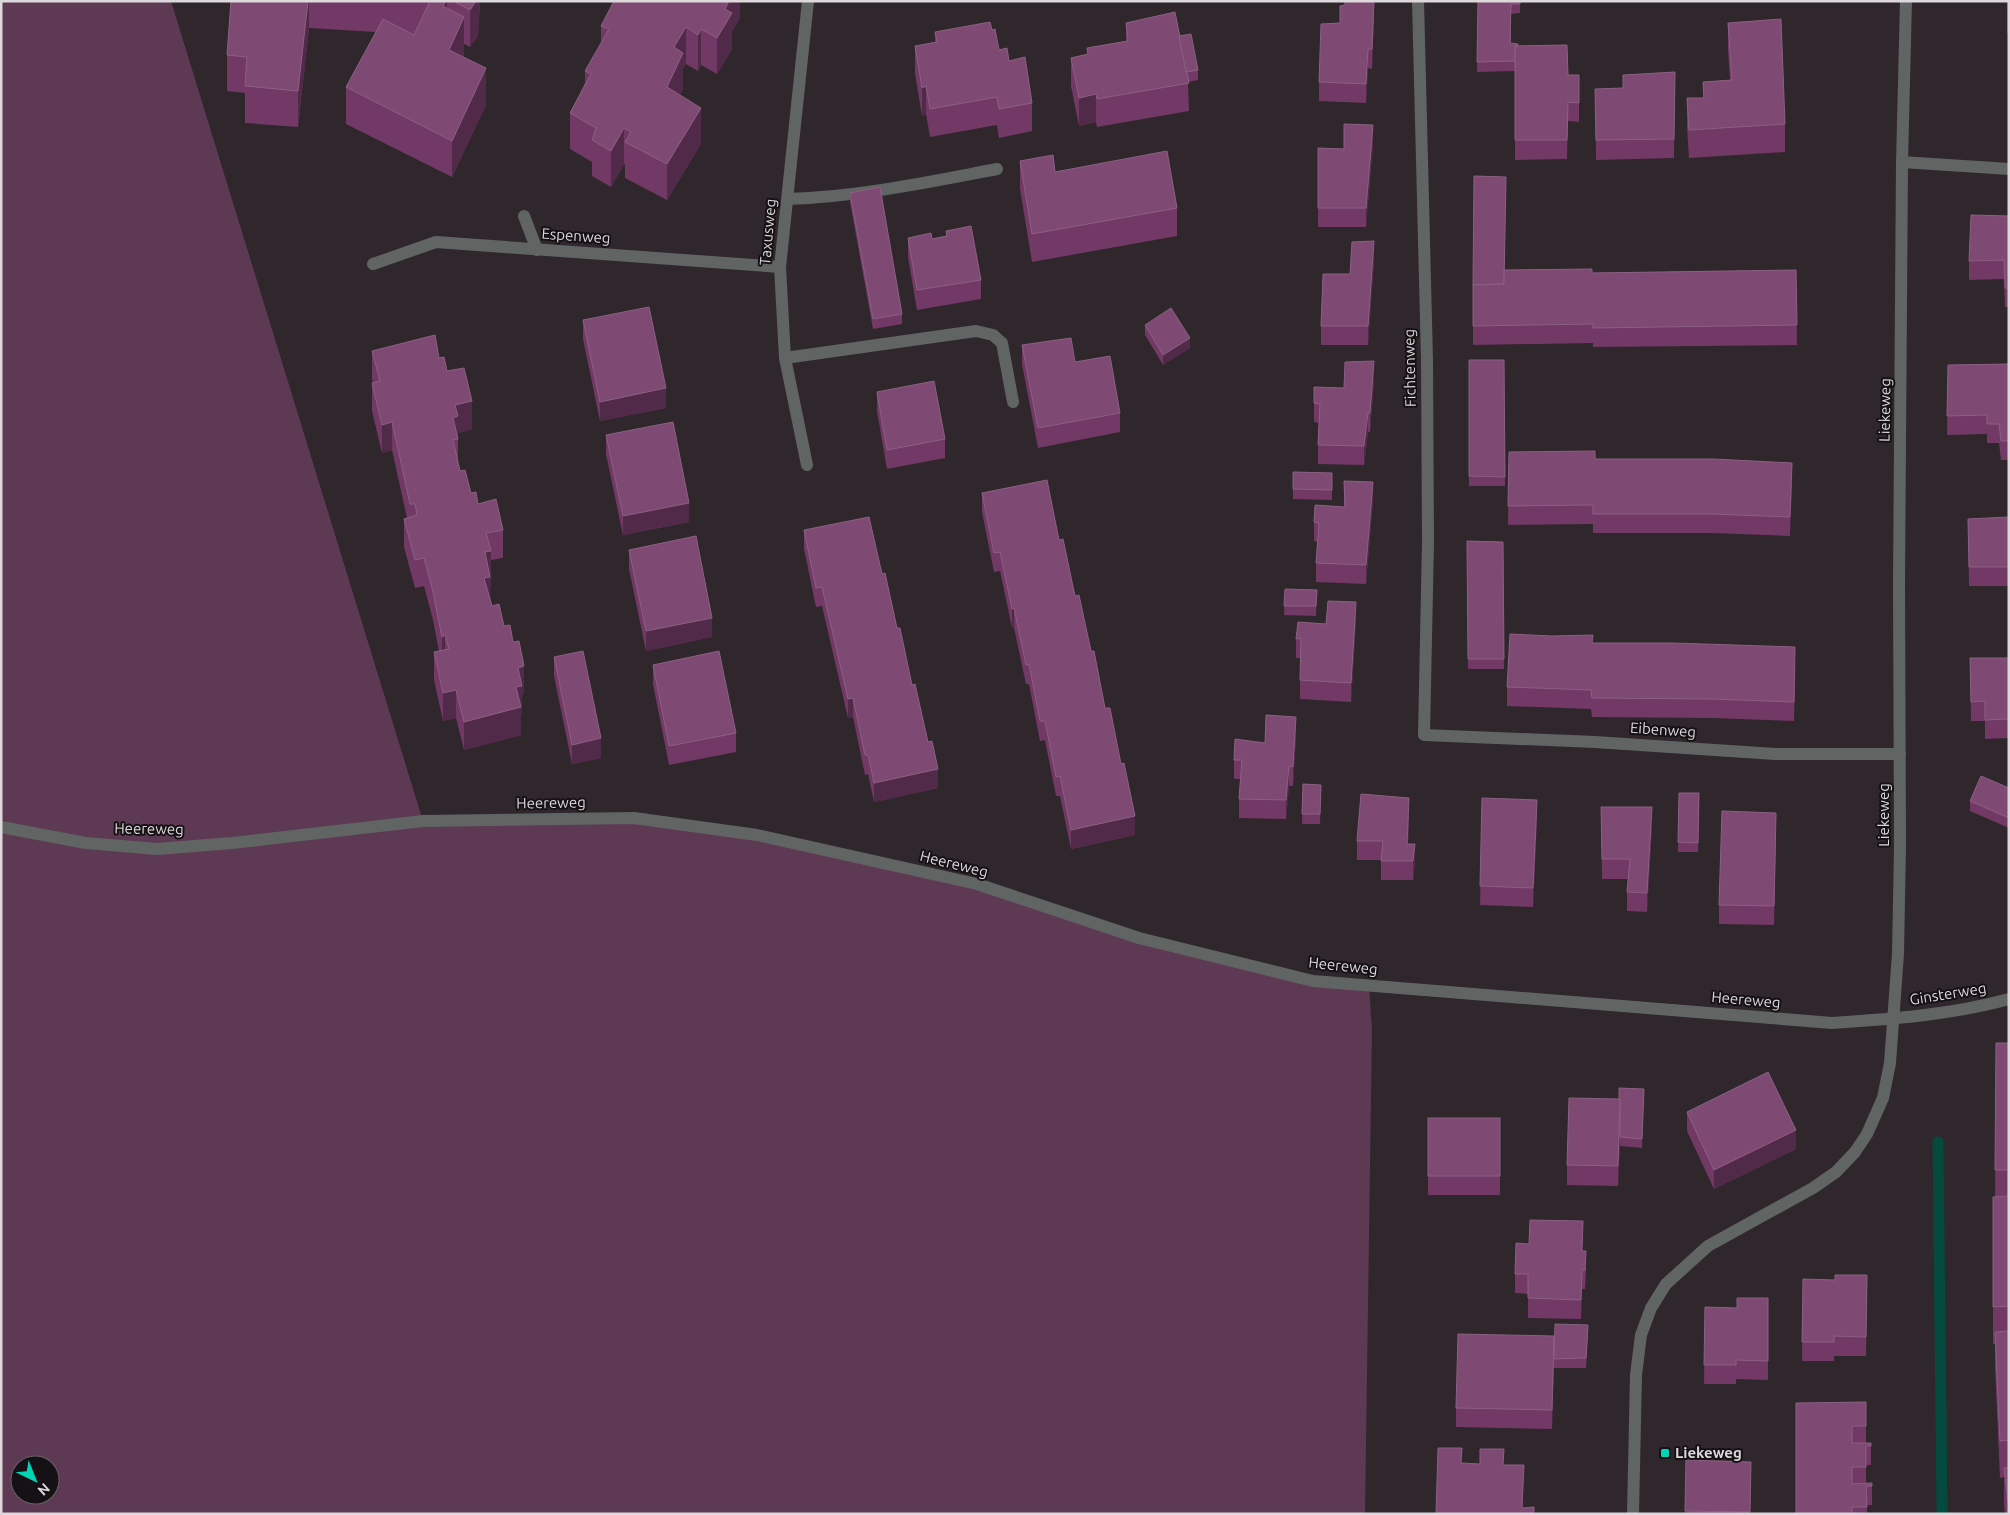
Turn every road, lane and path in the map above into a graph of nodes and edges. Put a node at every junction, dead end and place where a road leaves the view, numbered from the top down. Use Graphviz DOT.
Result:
graph roads {
  1 [pos="808,1"];
  2 [pos="1418,1"];
  3 [pos="1906,1"];
  4 [pos="1902,162"];
  5 [pos="997,169"];
  6 [pos="2009,169"];
  7 [pos="788,199"];
  8 [pos="524,216"];
  9 [pos="538,250"];
  10 [pos="373,264"];
  11 [pos="780,267"];
  12 [pos="785,358"];
  13 [pos="1013,402"];
  14 [pos="807,465"];
  15 [pos="1424,735"];
  16 [pos="1900,754"];
  17 [pos="1,827"];
  18 [pos="2009,999"];
  19 [pos="1893,1019"];
  20 [pos="1633,1514"];
  1 -- 7 [label="street, Taxusweg"];
  2 -- 15 [label="street, Fichtenweg"];
  3 -- 4 [label="street, Liekeweg"];
  4 -- 6 [label="street"];
  4 -- 16 [label="street, Liekeweg"];
  5 -- 7 [label="street"];
  7 -- 11 [label="street, Taxusweg"];
  8 -- 9 [label="street"];
  9 -- 10 [label="street, Espenweg"];
  9 -- 11 [label="street, Espenweg"];
  11 -- 12 [label="street, Taxusweg"];
  12 -- 13 [label="street"];
  12 -- 14 [label="street, Taxusweg"];
  15 -- 16 [label="street, Eibenweg"];
  16 -- 19 [label="street, Liekeweg"];
  17 -- 19 [label="street, Heereweg"];
  18 -- 19 [label="street, Ginsterweg"];
  19 -- 20 [label="street, Liekeweg"];
}
